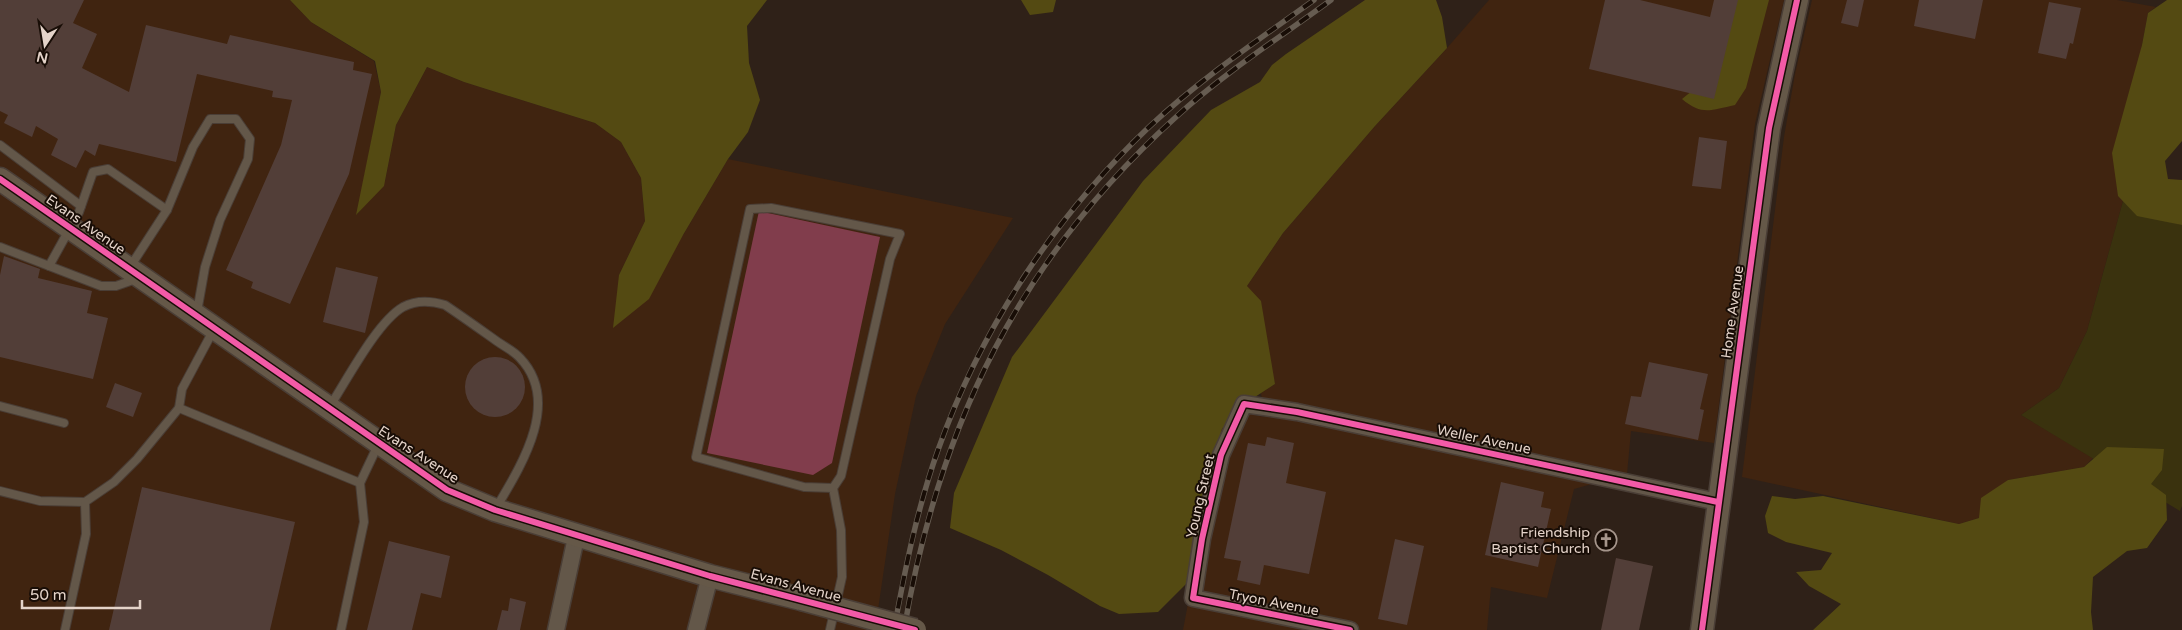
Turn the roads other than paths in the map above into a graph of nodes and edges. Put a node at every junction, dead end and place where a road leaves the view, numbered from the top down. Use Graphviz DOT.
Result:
graph roads {
  1 [pos="1797,0"];
  2 [pos="0,145"];
  3 [pos="0,180"];
  4 [pos="81,206"];
  5 [pos="167,210"];
  6 [pos="70,228"];
  7 [pos="0,247"];
  8 [pos="49,266"];
  9 [pos="134,273"];
  10 [pos="195,316"];
  11 [pos="214,329"];
  12 [pos="1244,404"];
  13 [pos="0,406"];
  14 [pos="179,408"];
  15 [pos="328,409"];
  16 [pos="64,423"];
  17 [pos="379,443"];
  18 [pos="360,483"];
  19 [pos="832,488"];
  20 [pos="0,491"];
  21 [pos="85,502"];
  22 [pos="1718,502"];
  23 [pos="495,510"];
  24 [pos="576,533"];
  25 [pos="710,576"];
  26 [pos="1192,598"];
  27 [pos="65,630"];
  28 [pos="341,630"];
  29 [pos="556,630"];
  30 [pos="696,630"];
  31 [pos="830,630"];
  32 [pos="914,630"];
  33 [pos="1350,630"];
  34 [pos="1702,630"];
  1 -- 22 [label="street, Home Avenue"];
  2 -- 4 [label="lane"];
  3 -- 6 [label="street, Evans Avenue"];
  4 -- 5 [label="lane"];
  4 -- 6 [label="lane"];
  5 -- 9 [label="lane"];
  5 -- 10 [label="lane"];
  6 -- 8 [label="lane"];
  6 -- 9 [label="street, Evans Avenue"];
  7 -- 8 [label="lane"];
  8 -- 9 [label="lane"];
  9 -- 10 [label="street, Evans Avenue"];
  10 -- 11 [label="street, Evans Avenue"];
  11 -- 14 [label="lane"];
  11 -- 15 [label="street, Evans Avenue"];
  12 -- 22 [label="street, Weller Avenue"];
  12 -- 26 [label="street, Young Street"];
  13 -- 16 [label="lane"];
  14 -- 18 [label="lane"];
  14 -- 21 [label="lane"];
  15 -- 17 [label="street, Evans Avenue"];
  15 -- 23 [label="lane"];
  17 -- 18 [label="lane"];
  17 -- 23 [label="street, Evans Avenue"];
  18 -- 28 [label="lane"];
  19 -- 19 [label="lane"];
  19 -- 31 [label="lane"];
  20 -- 21 [label="lane"];
  21 -- 27 [label="lane"];
  22 -- 34 [label="street, Home Avenue"];
  23 -- 24 [label="street, Evans Avenue"];
  24 -- 25 [label="street, Evans Avenue"];
  24 -- 29 [label="street"];
  25 -- 30 [label="street"];
  25 -- 32 [label="street, Evans Avenue, bridge"];
  26 -- 33 [label="street, Tryon Avenue"];
}
